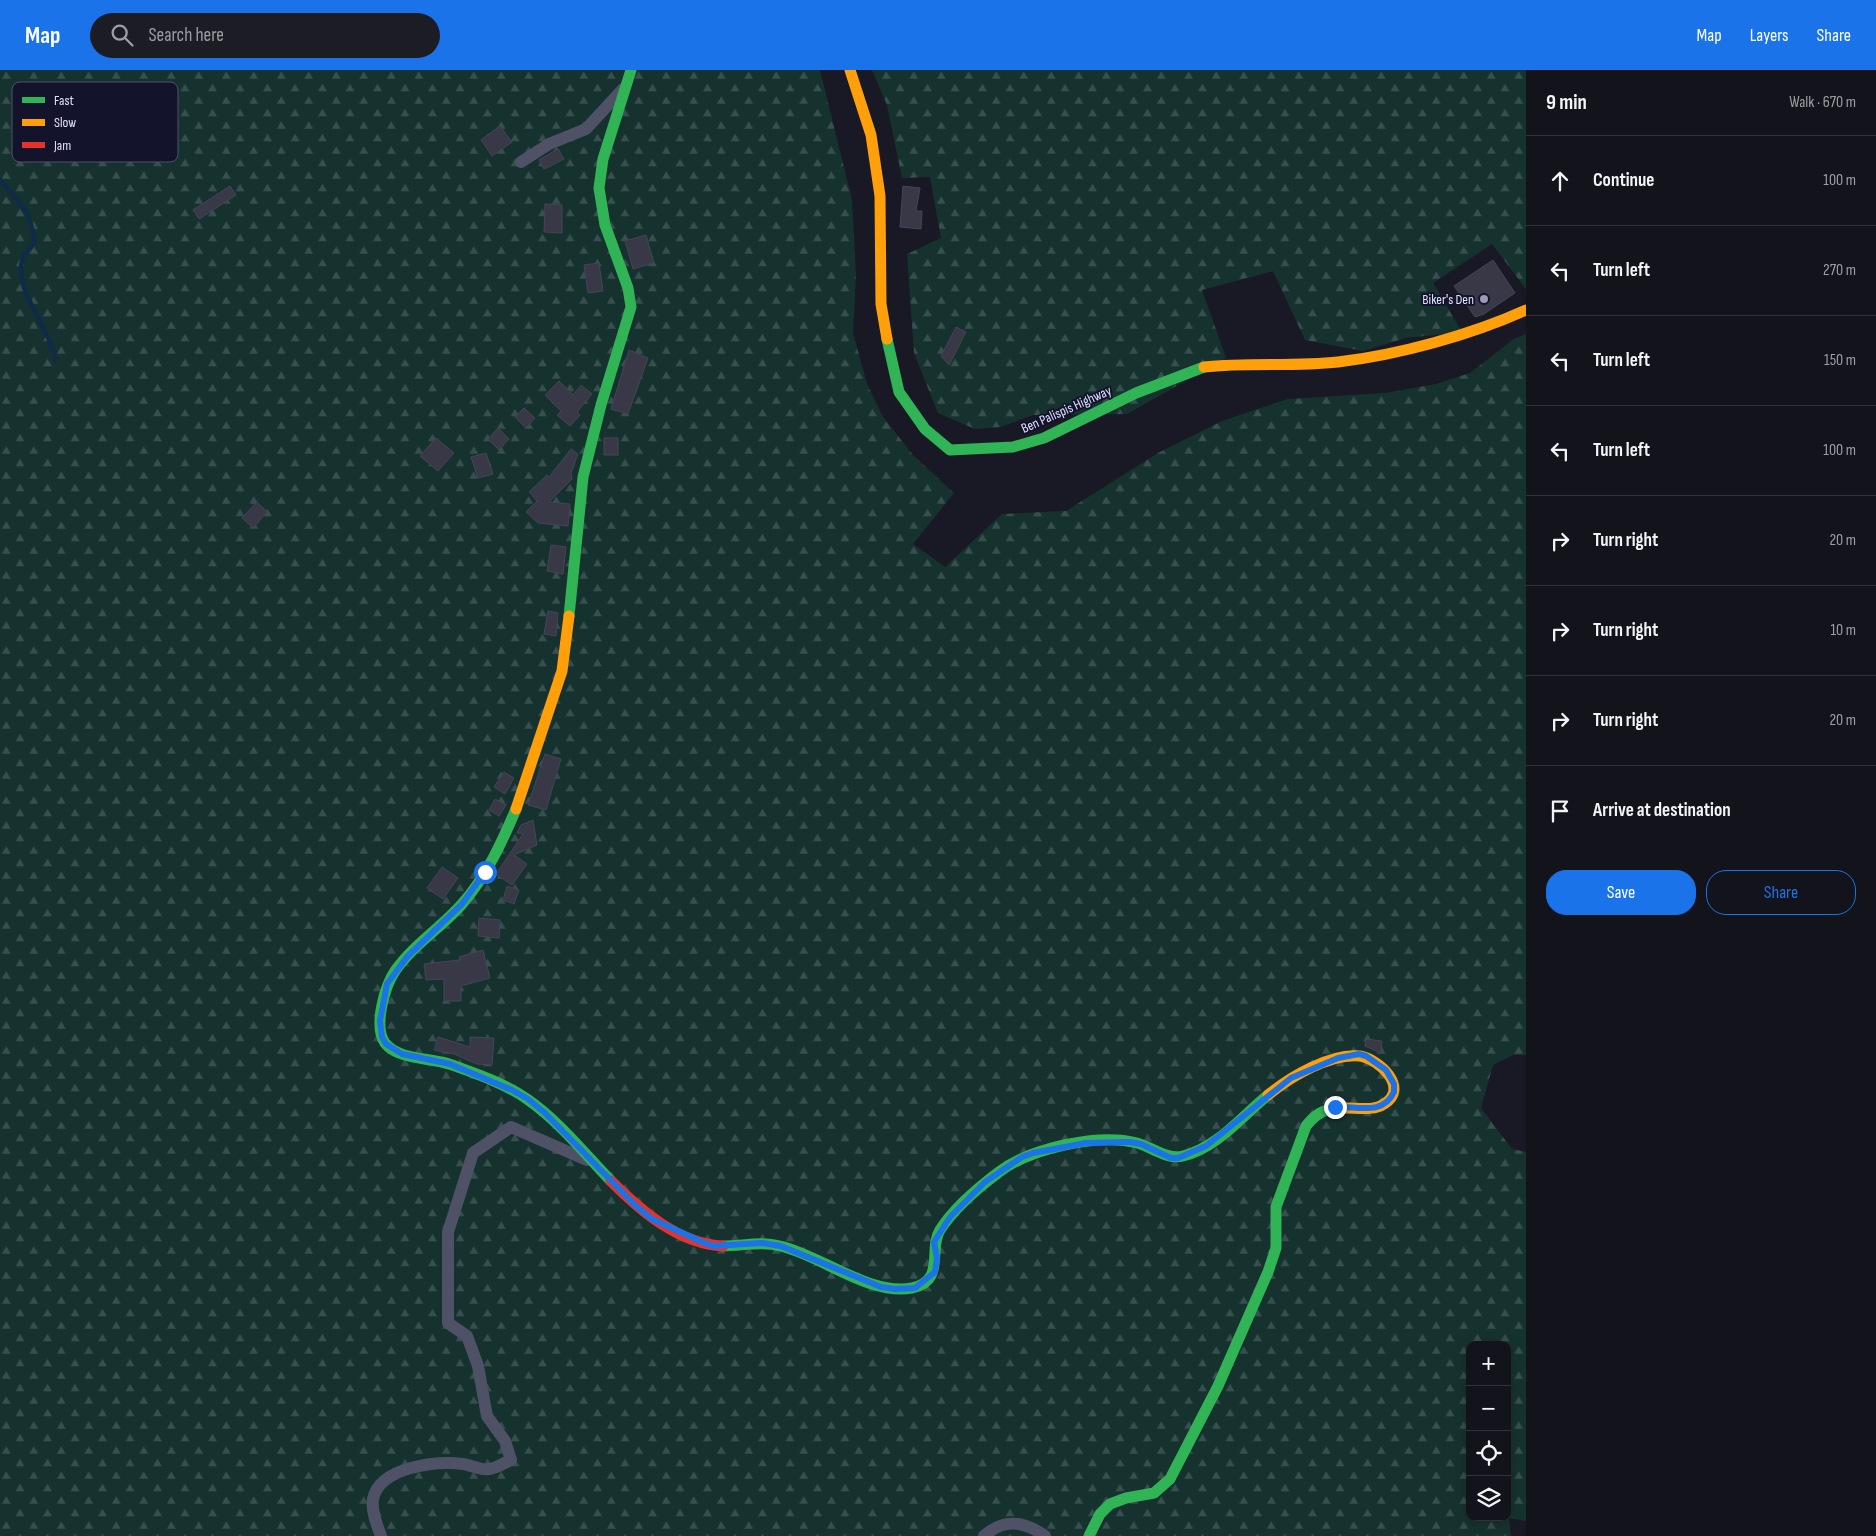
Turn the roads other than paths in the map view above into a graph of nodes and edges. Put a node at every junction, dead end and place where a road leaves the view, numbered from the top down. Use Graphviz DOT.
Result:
graph roads {
  1 [pos="631,70"];
  2 [pos="850,70"];
  3 [pos="628,83"];
  4 [pos="521,162"];
  5 [pos="1526,310"];
  6 [pos="596,1164"];
  7 [pos="381,1536"];
  8 [pos="984,1536"];
  9 [pos="1045,1536"];
  10 [pos="1089,1536"];
  1 -- 3 [label="street"];
  2 -- 5 [label="street, Ben Palispis Highway"];
  3 -- 4 [label="street"];
  3 -- 6 [label="street"];
  6 -- 7 [label="street"];
  6 -- 10 [label="street"];
  8 -- 9 [label="street"];
}
